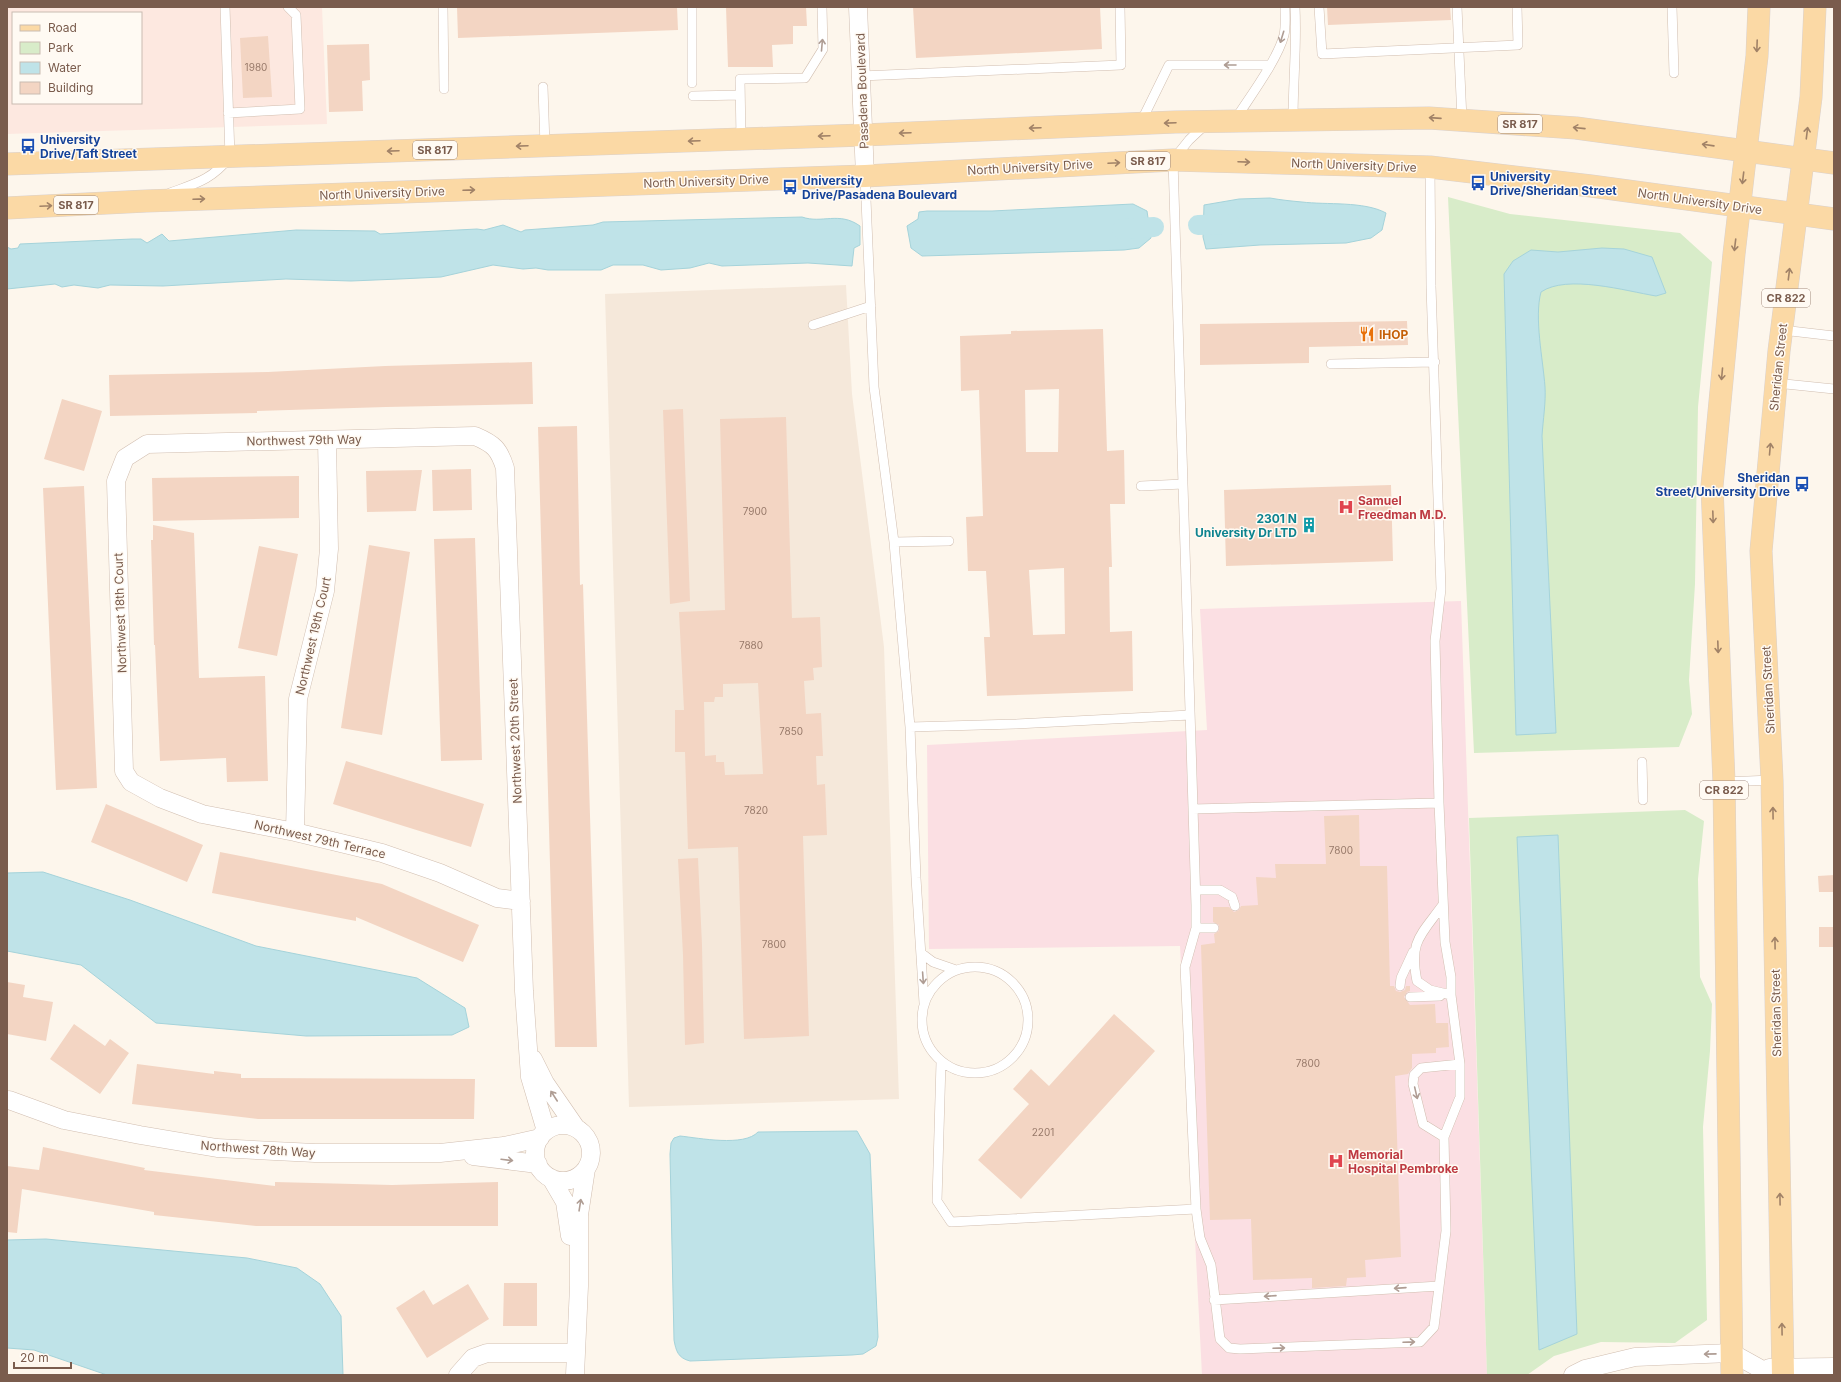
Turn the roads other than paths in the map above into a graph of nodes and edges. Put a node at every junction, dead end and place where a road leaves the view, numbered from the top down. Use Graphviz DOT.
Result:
graph roads {
  1 [pos="225,7"];
  2 [pos="288,7"];
  3 [pos="443,7"];
  4 [pos="692,7"];
  5 [pos="822,7"];
  6 [pos="858,7"];
  7 [pos="1120,7"];
  8 [pos="1284,7"];
  9 [pos="1295,7"];
  10 [pos="1319,7"];
  11 [pos="1457,7"];
  12 [pos="1517,7"];
  13 [pos="1672,7"];
  14 [pos="1759,7"];
  15 [pos="1816,7"];
  16 [pos="1459,48"];
  17 [pos="1269,65"];
  18 [pos="1674,73"];
  19 [pos="861,76"];
  20 [pos="692,83"];
  21 [pos="543,86"];
  22 [pos="444,89"];
  23 [pos="740,95"];
  24 [pos="693,96"];
  25 [pos="228,113"];
  26 [pos="1293,120"];
  27 [pos="1462,120"];
  28 [pos="1234,121"];
  29 [pos="1208,122"];
  30 [pos="1140,124"];
  31 [pos="863,135"];
  32 [pos="741,139"];
  33 [pos="546,146"];
  34 [pos="1746,150"];
  35 [pos="230,157"];
  36 [pos="1804,158"];
  37 [pos="1173,160"];
  38 [pos="1834,163"];
  39 [pos="7,164"];
  40 [pos="1430,167"];
  41 [pos="866,176"];
  42 [pos="146,201"];
  43 [pos="1740,206"];
  44 [pos="7,208"];
  45 [pos="1797,214"];
  46 [pos="1834,219"];
  47 [pos="871,306"];
  48 [pos="813,325"];
  49 [pos="1782,330"];
  50 [pos="1834,336"];
  51 [pos="1435,362"];
  52 [pos="1332,364"];
  53 [pos="1776,382"];
  54 [pos="1834,389"];
  55 [pos="327,440"];
  56 [pos="486,441"];
  57 [pos="125,458"];
  58 [pos="1183,484"];
  59 [pos="1141,486"];
  60 [pos="949,541"];
  61 [pos="894,542"];
  62 [pos="1190,715"];
  63 [pos="910,727"];
  64 [pos="1642,762"];
  65 [pos="124,771"];
  66 [pos="1772,780"];
  67 [pos="1724,782"];
  68 [pos="1643,800"];
  69 [pos="1439,803"];
  70 [pos="1193,809"];
  71 [pos="295,832"];
  72 [pos="1196,890"];
  73 [pos="520,901"];
  74 [pos="1235,906"];
  75 [pos="1442,906"];
  76 [pos="1196,928"];
  77 [pos="1214,928"];
  78 [pos="1415,947"];
  79 [pos="921,952"];
  80 [pos="956,970"];
  81 [pos="1400,986"];
  82 [pos="1451,995"];
  83 [pos="1410,997"];
  84 [pos="924,1003"];
  85 [pos="529,1049"];
  86 [pos="941,1062"];
  87 [pos="1460,1064"];
  88 [pos="9,1100"];
  89 [pos="576,1128"];
  90 [pos="543,1135"];
  91 [pos="1444,1137"];
  92 [pos="440,1153"];
  93 [pos="538,1164"];
  94 [pos="586,1169"];
  95 [pos="551,1178"];
  96 [pos="1196,1210"];
  97 [pos="579,1286"];
  98 [pos="1439,1286"];
  99 [pos="1214,1300"];
  100 [pos="575,1353"];
  101 [pos="1732,1353"];
  102 [pos="1834,1367"];
  103 [pos="1783,1371"];
  104 [pos="1753,1372"];
  105 [pos="458,1375"];
  106 [pos="575,1375"];
  107 [pos="1573,1375"];
  108 [pos="1732,1375"];
  1 -- 25 [label="lane"];
  2 -- 25 [label="lane"];
  3 -- 22 [label="lane"];
  4 -- 20 [label="lane"];
  23 -- 5 [label="lane, one-way"];
  6 -- 19 [label="street, Pasadena Boulevard"];
  7 -- 19 [label="lane"];
  8 -- 17 [label="lane, one-way"];
  9 -- 26 [label="lane"];
  10 -- 16 [label="lane"];
  11 -- 16 [label="lane"];
  12 -- 16 [label="lane"];
  13 -- 18 [label="lane"];
  14 -- 34 [label="main road, CR 822, one-way"];
  36 -- 15 [label="main road, Sheridan Street / CR 822, one-way"];
  16 -- 27 [label="lane"];
  17 -- 28 [label="lane"];
  17 -- 30 [label="lane, one-way"];
  19 -- 31 [label="street, Pasadena Boulevard"];
  21 -- 33 [label="lane"];
  23 -- 24 [label="lane"];
  23 -- 32 [label="lane"];
  25 -- 35 [label="lane"];
  27 -- 26 [label="main road, SR 817, one-way"];
  26 -- 28 [label="main road, SR 817"];
  34 -- 27 [label="main road, SR 817, one-way"];
  28 -- 29 [label="main road, SR 817"];
  29 -- 30 [label="main road, SR 817, one-way"];
  29 -- 37 [label="lane"];
  30 -- 31 [label="main road, SR 817, one-way"];
  31 -- 32 [label="main road, SR 817, one-way"];
  31 -- 41 [label="street, Pasadena Boulevard"];
  32 -- 33 [label="main road, SR 817, one-way"];
  33 -- 35 [label="main road, SR 817, one-way"];
  34 -- 36 [label="main road, SR 817"];
  34 -- 43 [label="main road, CR 822, one-way"];
  35 -- 39 [label="main road, SR 817"];
  35 -- 42 [label="lane"];
  36 -- 38 [label="main road, SR 817"];
  36 -- 45 [label="main road, Sheridan Street / CR 822"];
  37 -- 40 [label="main road, North University Drive / SR 817, one-way"];
  41 -- 37 [label="main road, North University Drive / SR 817, one-way"];
  37 -- 58 [label="lane"];
  40 -- 43 [label="main road, North University Drive / SR 817"];
  40 -- 51 [label="lane"];
  42 -- 41 [label="main road, North University Drive / SR 817, one-way"];
  41 -- 47 [label="lane"];
  44 -- 42 [label="main road, North University Drive / SR 817, one-way"];
  43 -- 45 [label="main road, North University Drive / SR 817"];
  43 -- 67 [label="main road, CR 822, one-way"];
  45 -- 46 [label="main road, North University Drive / SR 817"];
  49 -- 45 [label="main road, Sheridan Street / CR 822, one-way"];
  47 -- 48 [label="lane"];
  47 -- 61 [label="lane"];
  49 -- 50 [label="lane"];
  49 -- 53 [label="main road, Sheridan Street / CR 822"];
  51 -- 52 [label="lane"];
  51 -- 69 [label="lane"];
  53 -- 54 [label="lane"];
  66 -- 53 [label="main road, Sheridan Street / CR 822, one-way"];
  55 -- 56 [label="street, Northwest 79th Way"];
  55 -- 57 [label="street, Northwest 79th Way"];
  55 -- 71 [label="street, Northwest 19th Court"];
  56 -- 73 [label="street, Northwest 20th Street"];
  57 -- 65 [label="street, Northwest 18th Court"];
  58 -- 59 [label="lane"];
  58 -- 62 [label="lane"];
  60 -- 61 [label="lane"];
  61 -- 63 [label="lane"];
  62 -- 63 [label="lane"];
  62 -- 70 [label="lane"];
  63 -- 79 [label="lane"];
  64 -- 68 [label="lane"];
  65 -- 71 [label="street, Northwest 79th Terrace"];
  66 -- 67 [label="lane"];
  103 -- 66 [label="main road, Sheridan Street / CR 822, one-way"];
  67 -- 101 [label="main road, CR 822"];
  69 -- 70 [label="lane"];
  69 -- 75 [label="lane"];
  70 -- 72 [label="lane"];
  71 -- 73 [label="street, Northwest 79th Terrace"];
  72 -- 74 [label="lane"];
  72 -- 76 [label="lane"];
  73 -- 85 [label="street, Northwest 20th Street"];
  75 -- 78 [label="lane"];
  75 -- 82 [label="lane"];
  76 -- 77 [label="lane"];
  76 -- 96 [label="lane"];
  78 -- 81 [label="lane"];
  78 -- 82 [label="lane"];
  79 -- 80 [label="lane"];
  79 -- 84 [label="lane, one-way"];
  80 -- 84 [label="lane"];
  80 -- 86 [label="lane"];
  82 -- 83 [label="lane"];
  82 -- 87 [label="lane"];
  84 -- 86 [label="lane"];
  89 -- 85 [label="street, Northwest 20th Street, one-way"];
  85 -- 90 [label="street, Northwest 20th Street"];
  86 -- 96 [label="lane"];
  87 -- 91 [label="lane"];
  87 -- 91 [label="lane, one-way"];
  88 -- 92 [label="street, Northwest 78th Way"];
  89 -- 90 [label="street"];
  89 -- 94 [label="street"];
  90 -- 92 [label="street, Northwest 78th Way"];
  90 -- 93 [label="street"];
  91 -- 98 [label="lane"];
  92 -- 93 [label="street, Northwest 78th Way, one-way"];
  93 -- 95 [label="street"];
  94 -- 95 [label="street"];
  97 -- 94 [label="street, one-way"];
  95 -- 97 [label="street"];
  96 -- 99 [label="lane"];
  97 -- 100 [label="street"];
  98 -- 99 [label="lane, one-way"];
  99 -- 98 [label="lane, one-way"];
  100 -- 105 [label="street"];
  100 -- 106 [label="street"];
  101 -- 104 [label="street"];
  101 -- 107 [label="street, one-way"];
  101 -- 108 [label="main road, CR 822"];
  102 -- 103 [label="street"];
  103 -- 104 [label="street"];
}
